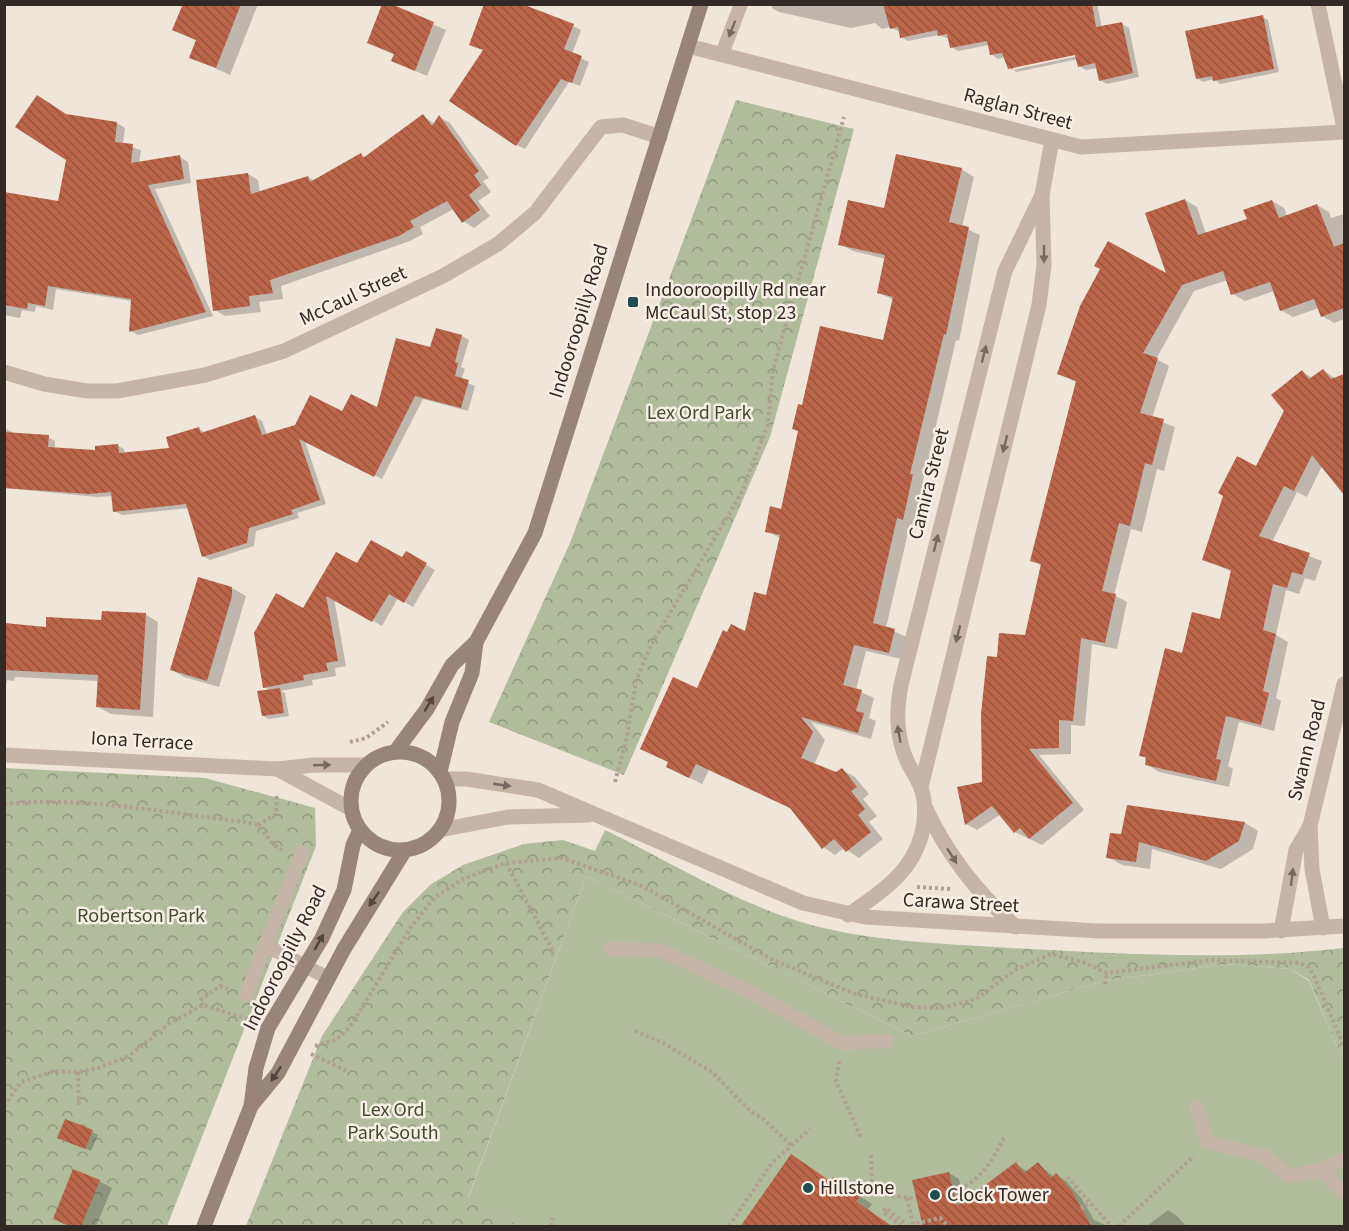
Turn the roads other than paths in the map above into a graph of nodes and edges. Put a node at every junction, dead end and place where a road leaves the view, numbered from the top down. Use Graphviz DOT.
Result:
graph roads {
  1 [pos="701,4"];
  2 [pos="741,4"];
  3 [pos="1318,4"];
  4 [pos="688,46"];
  5 [pos="722,54"];
  6 [pos="1344,130"];
  7 [pos="660,137"];
  8 [pos="1052,140"];
  9 [pos="1042,195"];
  10 [pos="4,372"];
  11 [pos="476,642"];
  12 [pos="1344,684"];
  13 [pos="396,752"];
  14 [pos="4,755"];
  15 [pos="366,765"];
  16 [pos="277,769"];
  17 [pos="442,775"];
  18 [pos="921,787"];
  19 [pos="924,804"];
  20 [pos="351,809"];
  21 [pos="594,815"];
  22 [pos="1310,826"];
  23 [pos="360,830"];
  24 [pos="441,830"];
  25 [pos="405,850"];
  26 [pos="300,856"];
  27 [pos="848,915"];
  28 [pos="1344,926"];
  29 [pos="1016,927"];
  30 [pos="1323,928"];
  31 [pos="1281,931"];
  32 [pos="267,946"];
  33 [pos="610,949"];
  34 [pos="304,966"];
  35 [pos="328,978"];
  36 [pos="246,994"];
  37 [pos="887,1041"];
  38 [pos="251,1106"];
  39 [pos="1197,1107"];
  40 [pos="1344,1159"];
  41 [pos="1321,1170"];
  42 [pos="1344,1193"];
  43 [pos="204,1227"];
  1 -- 4 [label="main road, Indooroopilly Road"];
  2 -- 5 [label="lane, one-way"];
  3 -- 6 [label="street"];
  4 -- 5 [label="street, Raglan Street"];
  4 -- 7 [label="main road, Indooroopilly Road"];
  5 -- 8 [label="street, Raglan Street"];
  6 -- 8 [label="street, Raglan Street"];
  7 -- 10 [label="street, McCaul Street"];
  7 -- 11 [label="main road, Indooroopilly Road"];
  8 -- 9 [label="street, Camira Street"];
  9 -- 18 [label="street, Camira Street, one-way"];
  18 -- 9 [label="street, Camira Street, one-way"];
  13 -- 11 [label="main road, Indooroopilly Road, one-way"];
  11 -- 17 [label="main road, Indooroopilly Road"];
  12 -- 22 [label="street, Swann Road"];
  13 -- 15 [label="main road"];
  13 -- 17 [label="main road"];
  14 -- 16 [label="street, Iona Terrace"];
  16 -- 15 [label="street, Iona Terrace, one-way"];
  15 -- 20 [label="main road"];
  16 -- 20 [label="street, Iona Terrace"];
  17 -- 21 [label="street, Carawa Street, one-way"];
  17 -- 24 [label="main road"];
  18 -- 19 [label="street, Camira Street"];
  19 -- 27 [label="street, Camira Street"];
  19 -- 29 [label="street, Camira Street, one-way"];
  20 -- 23 [label="main road"];
  21 -- 24 [label="street, Carawa Street"];
  21 -- 27 [label="street, Carawa Street"];
  22 -- 30 [label="street, Swann Road"];
  31 -- 22 [label="street, Swann Road, one-way"];
  23 -- 25 [label="main road"];
  34 -- 23 [label="main road, Indooroopilly Road, one-way"];
  24 -- 25 [label="main road"];
  25 -- 35 [label="main road, Indooroopilly Road, one-way"];
  26 -- 32 [label="lane"];
  27 -- 29 [label="street, Carawa Street"];
  28 -- 30 [label="street, Carawa Street"];
  29 -- 31 [label="street, Carawa Street"];
  30 -- 31 [label="street, Carawa Street"];
  32 -- 34 [label="lane"];
  32 -- 36 [label="lane"];
  33 -- 37 [label="lane"];
  34 -- 35 [label="lane"];
  34 -- 38 [label="main road, Indooroopilly Road"];
  35 -- 38 [label="main road, Indooroopilly Road, one-way"];
  38 -- 43 [label="main road, Indooroopilly Road"];
  39 -- 41 [label="lane"];
  40 -- 41 [label="lane"];
  41 -- 42 [label="lane"];
}
